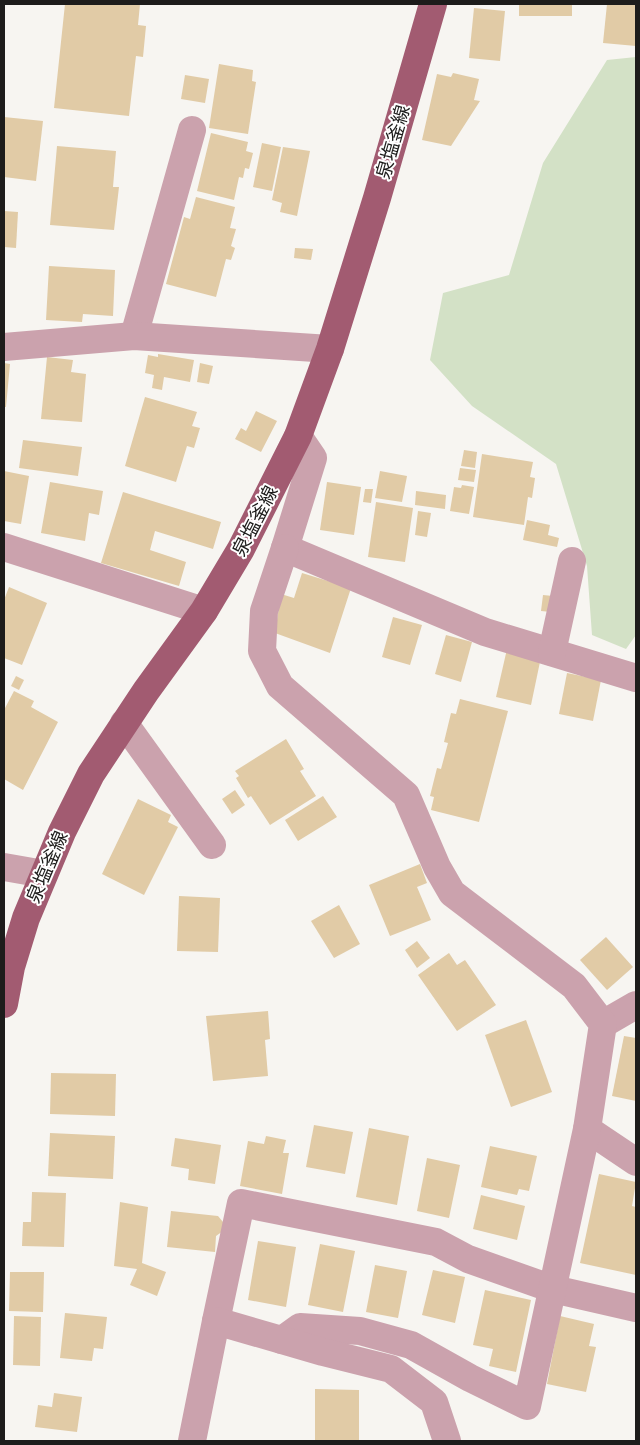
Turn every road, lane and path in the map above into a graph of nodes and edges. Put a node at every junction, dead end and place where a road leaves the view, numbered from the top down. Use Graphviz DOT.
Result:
graph roads {
  1 [pos="434,4"];
  2 [pos="192,130"];
  3 [pos="134,336"];
  4 [pos="4,347"];
  5 [pos="330,349"];
  6 [pos="298,436"];
  7 [pos="4,547"];
  8 [pos="285,548"];
  9 [pos="572,561"];
  10 [pos="204,611"];
  11 [pos="552,652"];
  12 [pos="636,678"];
  13 [pos="124,724"];
  14 [pos="212,845"];
  15 [pos="4,867"];
  16 [pos="44,874"];
  17 [pos="636,996"];
  18 [pos="4,1004"];
  19 [pos="636,1005"];
  20 [pos="603,1024"];
  21 [pos="587,1129"];
  22 [pos="636,1162"];
  23 [pos="553,1289"];
  24 [pos="636,1308"];
  25 [pos="216,1321"];
  26 [pos="282,1340"];
  27 [pos="192,1441"];
  28 [pos="446,1441"];
  1 -- 5 [label="main road, 泉塩釜線"];
  2 -- 3 [label="street"];
  3 -- 4 [label="street"];
  3 -- 5 [label="street"];
  5 -- 6 [label="main road, 泉塩釜線"];
  6 -- 8 [label="street"];
  6 -- 10 [label="main road, 泉塩釜線"];
  7 -- 10 [label="street"];
  8 -- 11 [label="street"];
  8 -- 20 [label="street"];
  9 -- 11 [label="street"];
  10 -- 13 [label="main road, 泉塩釜線"];
  11 -- 12 [label="street"];
  13 -- 14 [label="street"];
  13 -- 16 [label="main road, 泉塩釜線"];
  15 -- 16 [label="street"];
  16 -- 18 [label="main road, 泉塩釜線"];
  17 -- 19 [label="street"];
  19 -- 20 [label="street"];
  20 -- 21 [label="street"];
  21 -- 22 [label="street"];
  21 -- 23 [label="street"];
  23 -- 24 [label="street"];
  23 -- 25 [label="street"];
  23 -- 26 [label="street"];
  25 -- 26 [label="street"];
  25 -- 27 [label="street"];
  26 -- 28 [label="street"];
}
